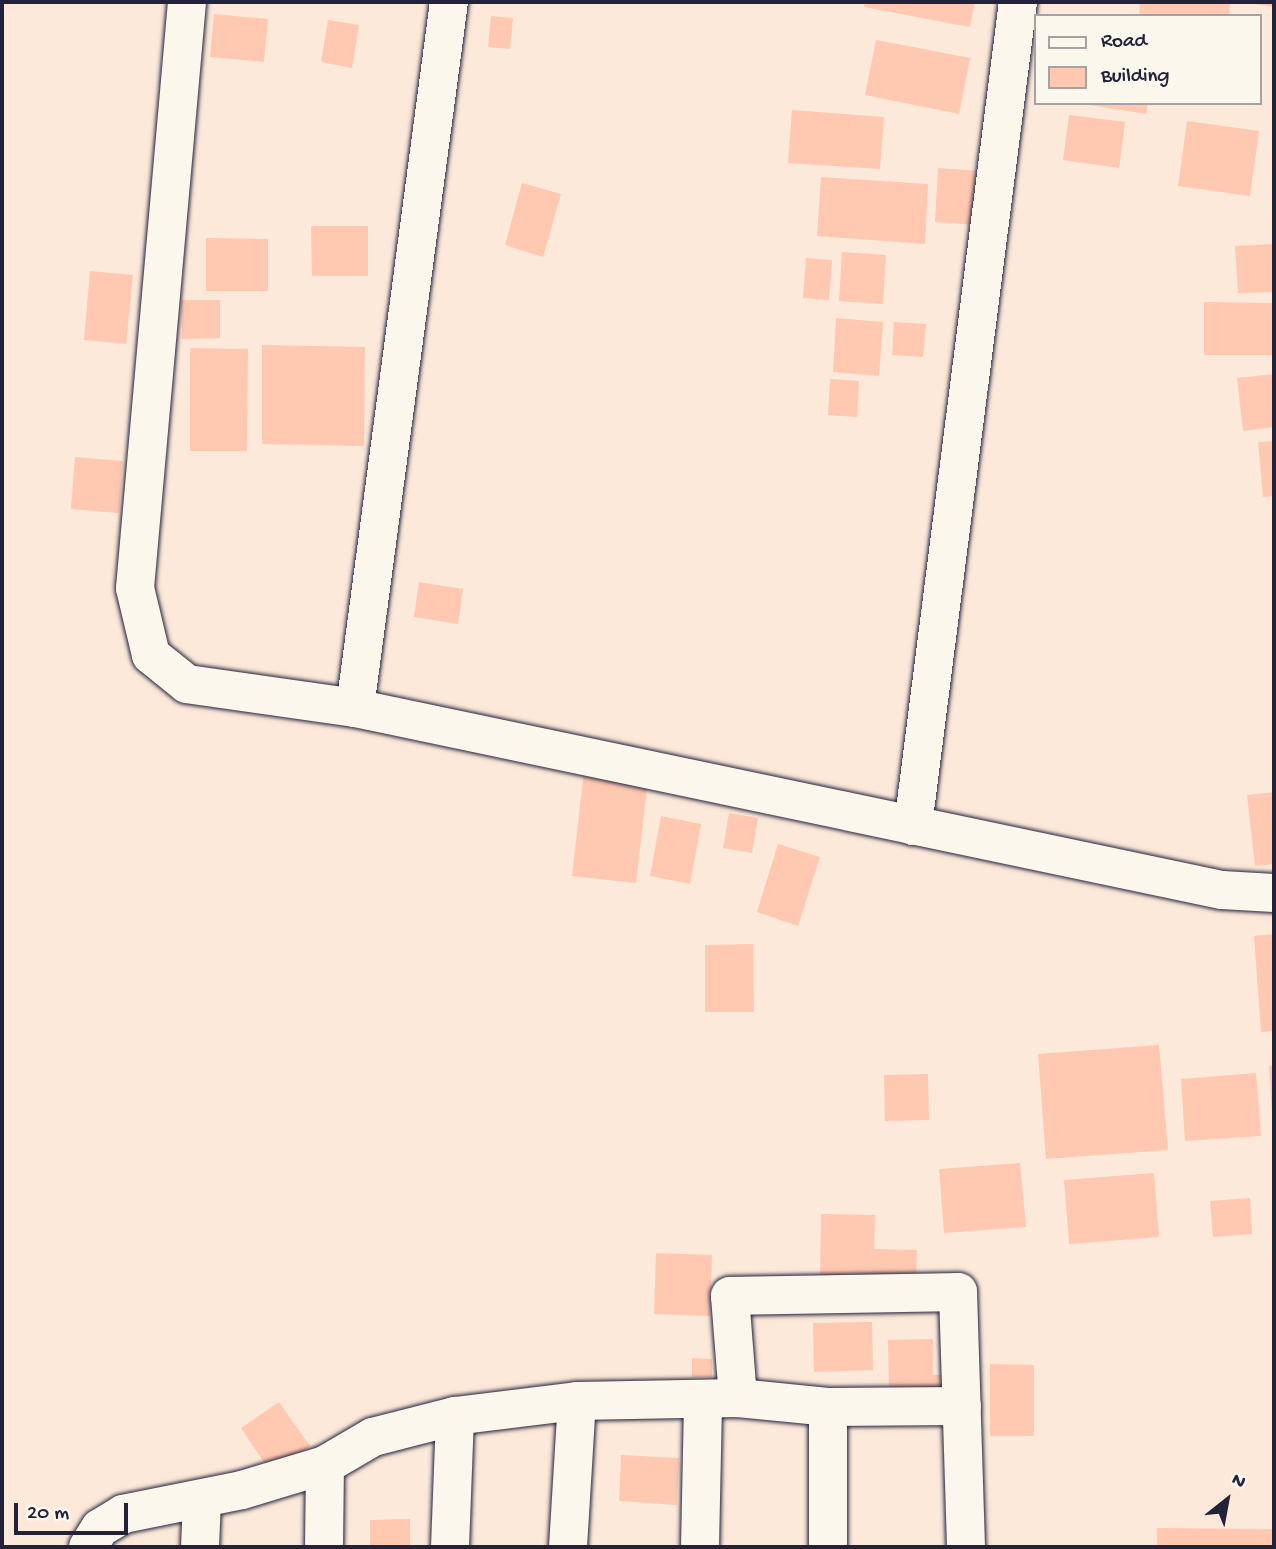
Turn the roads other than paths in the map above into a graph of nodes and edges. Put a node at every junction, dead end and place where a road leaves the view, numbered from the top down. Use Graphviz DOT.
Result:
graph roads {
  1 [pos="187,2"];
  2 [pos="449,2"];
  3 [pos="1018,2"];
  4 [pos="355,708"];
  5 [pos="913,826"];
  6 [pos="1274,893"];
  7 [pos="721,1400"];
  8 [pos="577,1401"];
  9 [pos="962,1406"];
  10 [pos="828,1407"];
  11 [pos="455,1416"];
  12 [pos="325,1465"];
  13 [pos="202,1500"];
  14 [pos="88,1547"];
  15 [pos="200,1547"];
  16 [pos="324,1547"];
  17 [pos="450,1547"];
  18 [pos="568,1547"];
  19 [pos="700,1547"];
  20 [pos="828,1547"];
  21 [pos="966,1547"];
  1 -- 4 [label="street"];
  2 -- 4 [label="street"];
  3 -- 5 [label="street"];
  4 -- 5 [label="street"];
  5 -- 6 [label="street"];
  7 -- 8 [label="street"];
  7 -- 9 [label="street"];
  7 -- 10 [label="street"];
  7 -- 19 [label="street"];
  8 -- 11 [label="street"];
  8 -- 18 [label="street"];
  9 -- 10 [label="street"];
  9 -- 21 [label="street"];
  10 -- 20 [label="street"];
  11 -- 12 [label="street"];
  11 -- 17 [label="street"];
  12 -- 13 [label="street"];
  12 -- 16 [label="street"];
  13 -- 14 [label="street"];
  13 -- 15 [label="street"];
}
